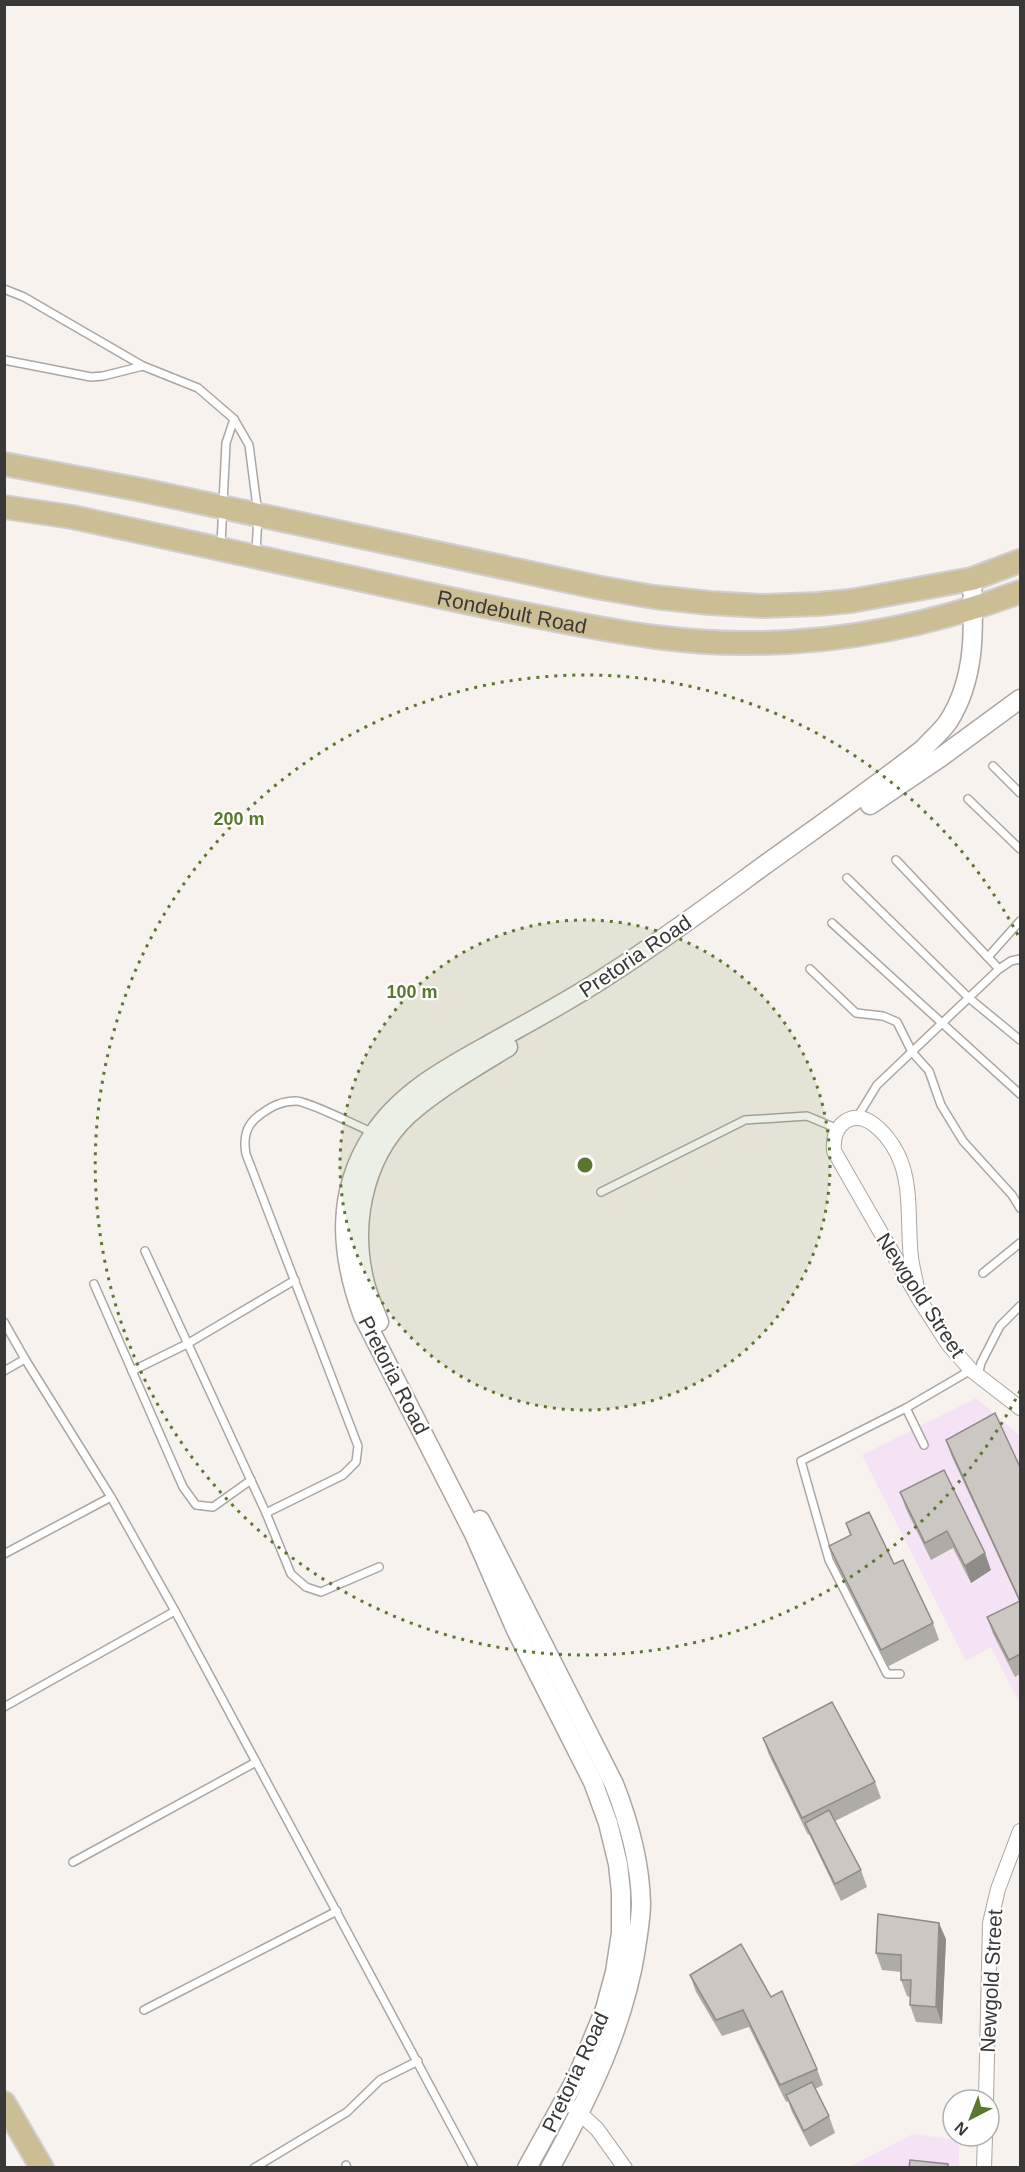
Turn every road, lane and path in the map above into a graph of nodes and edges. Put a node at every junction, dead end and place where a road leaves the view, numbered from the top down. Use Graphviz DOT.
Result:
graph roads {
  1 [pos="4,289"];
  2 [pos="4,360"];
  3 [pos="143,366"];
  4 [pos="234,419"];
  5 [pos="4,464"];
  6 [pos="4,507"];
  7 [pos="224,508"];
  8 [pos="258,514"];
  9 [pos="221,549"];
  10 [pos="256,556"];
  11 [pos="1020,561"];
  12 [pos="972,579"];
  13 [pos="1020,592"];
  14 [pos="974,609"];
  15 [pos="1020,699"];
  16 [pos="993,766"];
  17 [pos="1020,793"];
  18 [pos="872,796"];
  19 [pos="968,799"];
  20 [pos="1020,849"];
  21 [pos="896,860"];
  22 [pos="847,878"];
  23 [pos="723,902"];
  24 [pos="1020,921"];
  25 [pos="832,923"];
  26 [pos="988,957"];
  27 [pos="1020,959"];
  28 [pos="810,969"];
  29 [pos="999,969"];
  30 [pos="969,998"];
  31 [pos="942,1023"];
  32 [pos="1020,1040"];
  33 [pos="912,1052"];
  34 [pos="1020,1094"];
  35 [pos="858,1116"];
  36 [pos="838,1129"];
  37 [pos="374,1133"];
  38 [pos="367,1160"];
  39 [pos="601,1192"];
  40 [pos="1020,1208"];
  41 [pos="1020,1243"];
  42 [pos="145,1251"];
  43 [pos="983,1273"];
  44 [pos="295,1280"];
  45 [pos="94,1284"];
  46 [pos="919,1299"];
  47 [pos="1020,1306"];
  48 [pos="4,1322"];
  49 [pos="187,1344"];
  50 [pos="25,1359"];
  51 [pos="4,1371"];
  52 [pos="132,1371"];
  53 [pos="974,1373"];
  54 [pos="906,1408"];
  55 [pos="1020,1408"];
  56 [pos="924,1445"];
  57 [pos="251,1480"];
  58 [pos="111,1497"];
  59 [pos="266,1513"];
  60 [pos="4,1554"];
  61 [pos="379,1567"];
  62 [pos="175,1611"];
  63 [pos="900,1674"];
  64 [pos="4,1707"];
  65 [pos="256,1762"];
  66 [pos="620,1798"];
  67 [pos="602,1806"];
  68 [pos="1020,1831"];
  69 [pos="73,1862"];
  70 [pos="337,1911"];
  71 [pos="144,2010"];
  72 [pos="418,2061"];
  73 [pos="986,2088"];
  74 [pos="565,2100"];
  75 [pos="4,2103"];
  76 [pos="580,2112"];
  77 [pos="985,2148"];
  78 [pos="42,2168"];
  79 [pos="254,2168"];
  80 [pos="474,2168"];
  81 [pos="527,2168"];
  82 [pos="549,2168"];
  83 [pos="625,2168"];
  84 [pos="984,2168"];
  1 -- 3 [label="lane"];
  2 -- 3 [label="lane"];
  3 -- 4 [label="lane"];
  4 -- 7 [label="lane"];
  4 -- 8 [label="lane"];
  5 -- 7 [label="main road, Rondebult Road"];
  6 -- 9 [label="main road, Rondebult Road"];
  7 -- 8 [label="main road, Rondebult Road"];
  7 -- 9 [label="lane"];
  8 -- 10 [label="lane"];
  8 -- 12 [label="main road, Rondebult Road"];
  9 -- 10 [label="main road, Rondebult Road"];
  10 -- 14 [label="main road, Rondebult Road"];
  11 -- 12 [label="main road, Rondebult Road"];
  12 -- 14 [label="street"];
  13 -- 14 [label="main road, Rondebult Road"];
  14 -- 18 [label="street"];
  15 -- 18 [label="street"];
  16 -- 17 [label="lane"];
  18 -- 23 [label="street, Pretoria Road"];
  19 -- 20 [label="lane"];
  21 -- 26 [label="lane"];
  22 -- 30 [label="lane"];
  23 -- 37 [label="street, Pretoria Road"];
  23 -- 38 [label="street, Pretoria Road"];
  24 -- 26 [label="lane"];
  25 -- 31 [label="lane"];
  26 -- 29 [label="lane"];
  27 -- 29 [label="lane"];
  28 -- 33 [label="lane"];
  29 -- 30 [label="lane"];
  30 -- 31 [label="lane"];
  30 -- 32 [label="lane"];
  31 -- 33 [label="lane"];
  31 -- 34 [label="lane"];
  33 -- 35 [label="lane"];
  33 -- 40 [label="lane"];
  35 -- 36 [label="street"];
  35 -- 46 [label="street"];
  36 -- 39 [label="lane"];
  36 -- 46 [label="street, Newgold Street"];
  37 -- 38 [label="street, Pretoria Road"];
  37 -- 44 [label="lane"];
  38 -- 66 [label="street, Pretoria Road"];
  38 -- 67 [label="street, Pretoria Road"];
  41 -- 43 [label="lane"];
  42 -- 49 [label="lane"];
  44 -- 49 [label="lane"];
  44 -- 59 [label="lane"];
  45 -- 52 [label="lane"];
  46 -- 53 [label="street, Newgold Street"];
  47 -- 53 [label="lane"];
  48 -- 50 [label="lane"];
  49 -- 52 [label="lane"];
  49 -- 57 [label="lane"];
  50 -- 51 [label="lane"];
  50 -- 58 [label="lane"];
  52 -- 57 [label="lane"];
  53 -- 54 [label="lane"];
  53 -- 55 [label="street, Newgold Street"];
  54 -- 56 [label="lane"];
  54 -- 63 [label="lane"];
  57 -- 59 [label="lane"];
  58 -- 60 [label="lane"];
  58 -- 62 [label="lane"];
  59 -- 61 [label="lane"];
  62 -- 64 [label="lane"];
  62 -- 65 [label="lane"];
  65 -- 69 [label="lane"];
  65 -- 70 [label="lane"];
  66 -- 67 [label="street"];
  66 -- 76 [label="street, Pretoria Road"];
  67 -- 74 [label="street, Pretoria Road"];
  68 -- 73 [label="street, Newgold Street"];
  70 -- 71 [label="lane"];
  70 -- 72 [label="lane"];
  72 -- 79 [label="lane"];
  72 -- 80 [label="lane"];
  74 -- 76 [label="street"];
  74 -- 81 [label="street, Pretoria Road"];
  75 -- 78 [label="main road"];
  76 -- 82 [label="street, Pretoria Road"];
  76 -- 83 [label="street"];
  77 -- 84 [label="street"];
}
